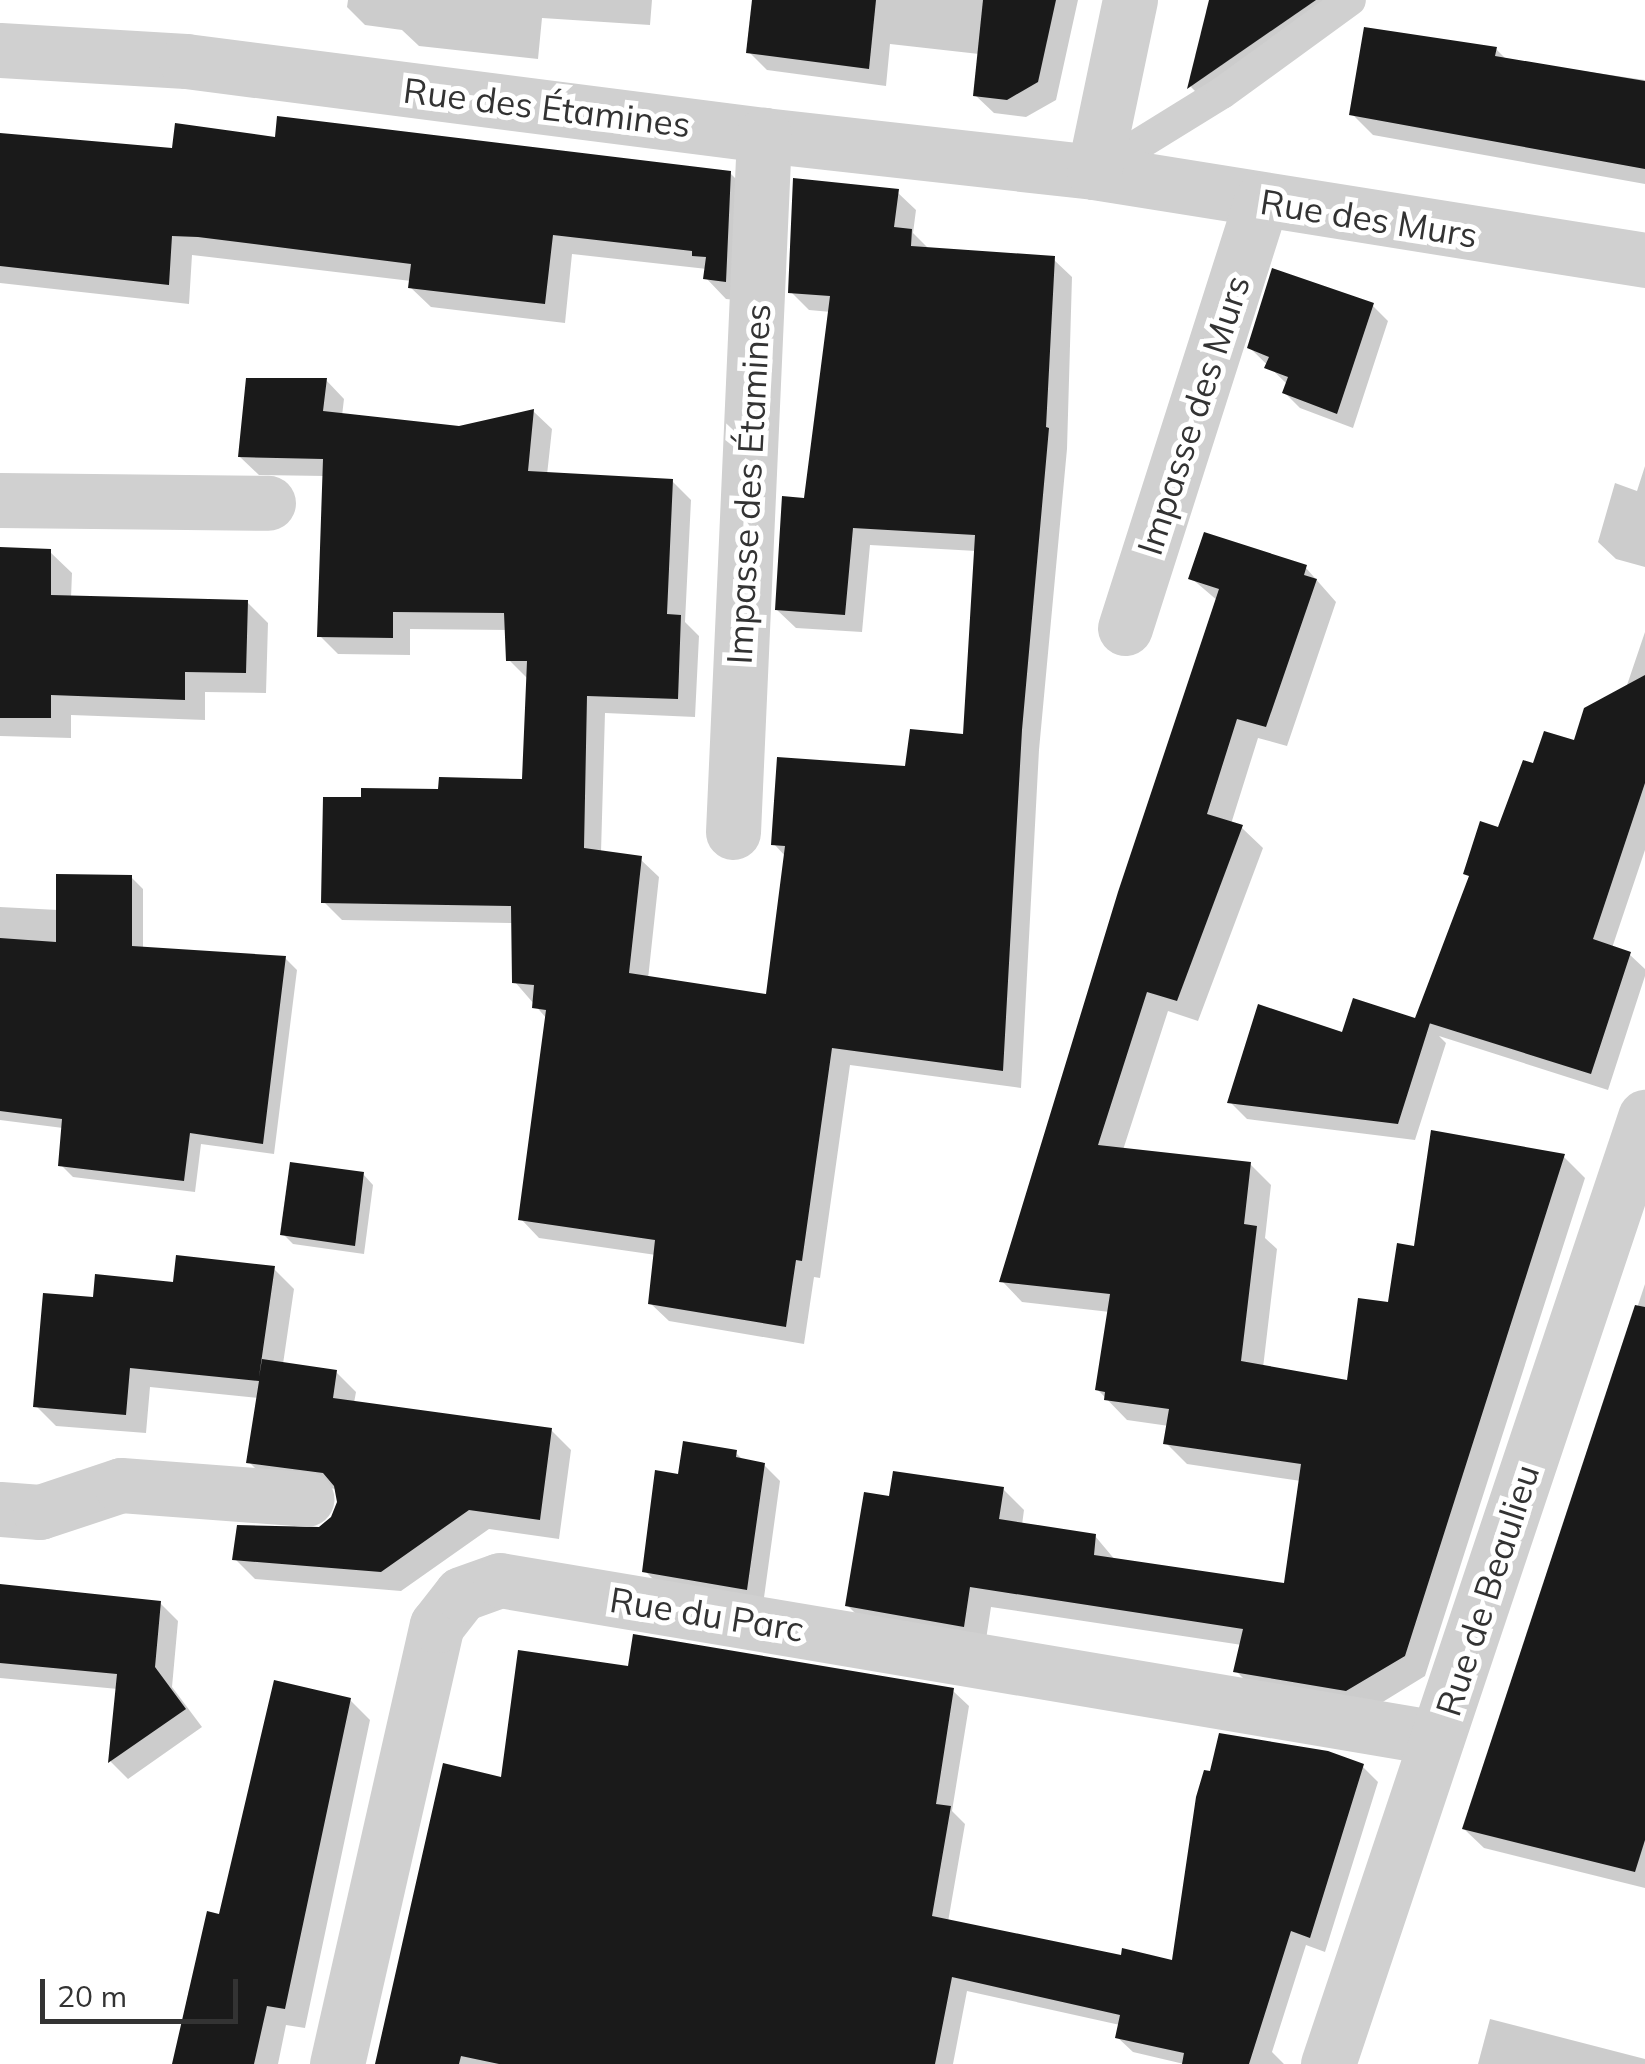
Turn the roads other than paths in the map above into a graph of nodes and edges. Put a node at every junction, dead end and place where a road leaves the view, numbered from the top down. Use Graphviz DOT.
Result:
graph roads {
  1 [pos="1130,0"];
  2 [pos="1350,0"];
  3 [pos="0,50"];
  4 [pos="764,136"];
  5 [pos="1094,172"];
  6 [pos="1261,201"];
  7 [pos="1645,260"];
  8 [pos="0,500"];
  9 [pos="268,503"];
  10 [pos="1125,628"];
  11 [pos="733,832"];
  12 [pos="1645,1117"];
  13 [pos="306,1499"];
  14 [pos="0,1510"];
  15 [pos="1437,1738"];
  16 [pos="337,2064"];
  17 [pos="1328,2064"];
  1 -- 5 [label="street"];
  2 -- 5 [label="lane"];
  3 -- 4 [label="street, Rue des Étamines"];
  4 -- 5 [label="street, Rue des Étamines"];
  4 -- 11 [label="street, Impasse des Étamines"];
  5 -- 6 [label="street, Rue des Murs"];
  6 -- 7 [label="street, Rue des Murs"];
  6 -- 10 [label="street, Impasse des Murs"];
  8 -- 9 [label="street"];
  12 -- 15 [label="street, Rue de Beaulieu"];
  13 -- 14 [label="street"];
  15 -- 16 [label="street, Rue du Parc"];
  15 -- 17 [label="street, Rue de Beaulieu"];
}
